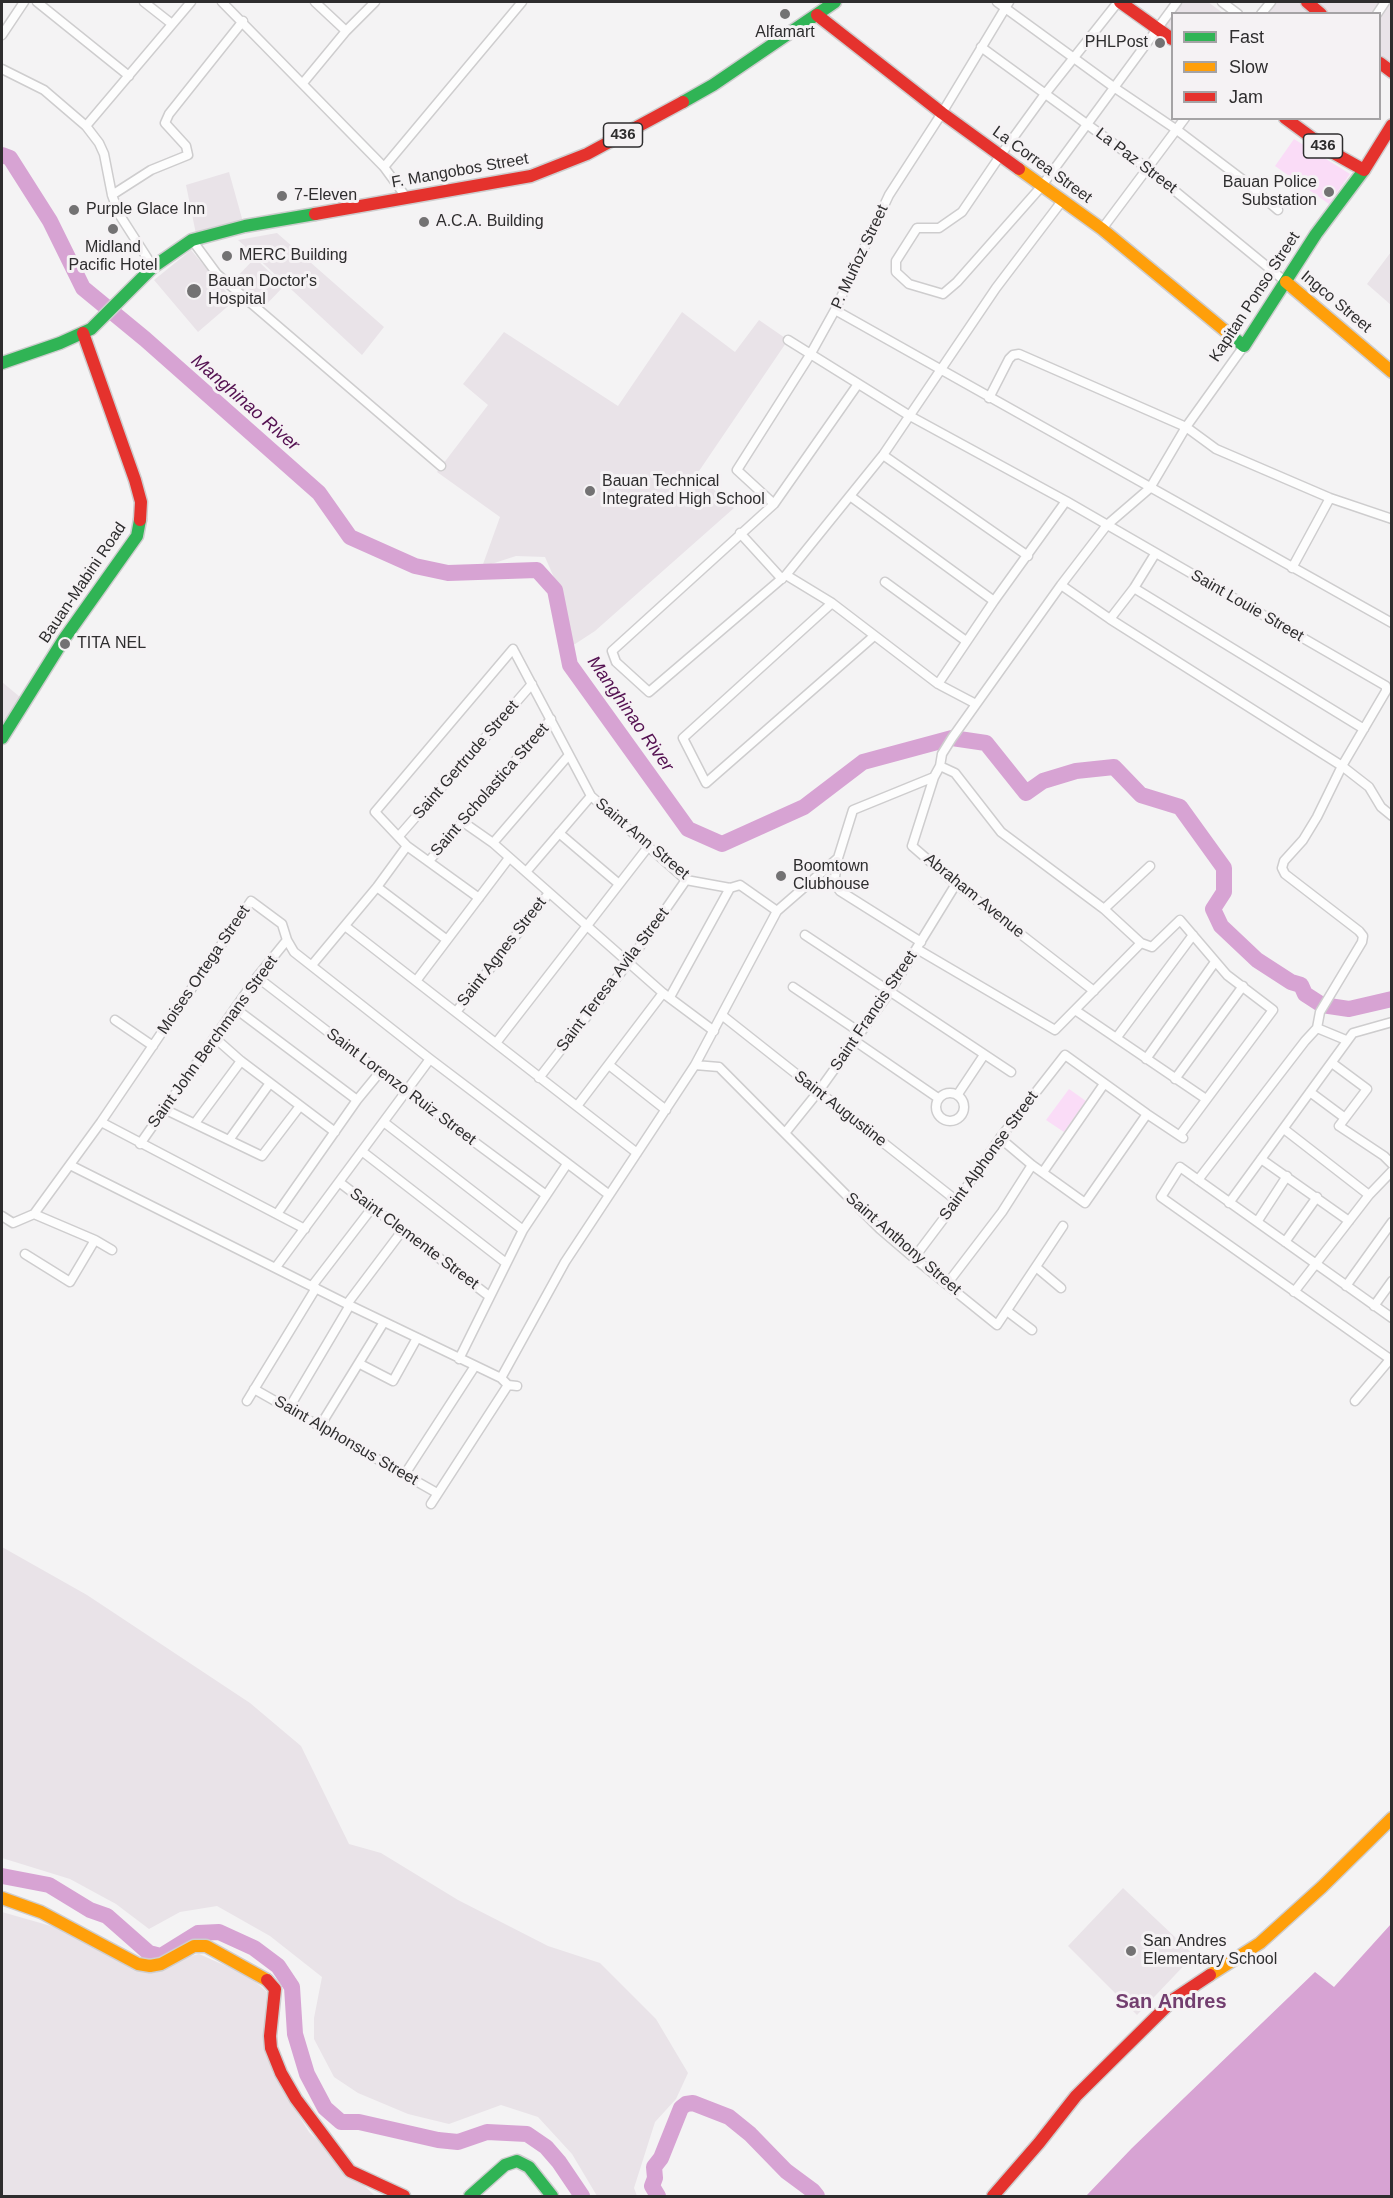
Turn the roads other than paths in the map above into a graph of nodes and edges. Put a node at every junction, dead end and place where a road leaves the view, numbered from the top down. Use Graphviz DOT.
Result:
graph roads {
  1 [pos="24,2"];
  2 [pos="37,2"];
  3 [pos="144,2"];
  4 [pos="190,2"];
  5 [pos="222,2"];
  6 [pos="315,2"];
  7 [pos="375,2"];
  8 [pos="522,2"];
  9 [pos="835,2"];
  10 [pos="1119,2"];
  11 [pos="1177,2"];
  12 [pos="1222,2"];
  13 [pos="1307,2"];
  14 [pos="1004,3"];
  15 [pos="1235,12"];
  16 [pos="1319,12"];
  17 [pos="817,15"];
  18 [pos="243,21"];
  19 [pos="172,24"];
  20 [pos="1158,29"];
  21 [pos="346,31"];
  22 [pos="2,35"];
  23 [pos="1171,38"];
  24 [pos="981,47"];
  25 [pos="1073,57"];
  26 [pos="2,69"];
  27 [pos="129,76"];
  28 [pos="303,83"];
  29 [pos="1114,88"];
  30 [pos="1045,94"];
  31 [pos="942,113"];
  32 [pos="1184,120"];
  33 [pos="1288,120"];
  34 [pos="1087,124"];
  35 [pos="1392,124"];
  36 [pos="86,126"];
  37 [pos="1177,130"];
  38 [pos="1000,156"];
  39 [pos="384,167"];
  40 [pos="1147,168"];
  41 [pos="1364,170"];
  42 [pos="1041,187"];
  43 [pos="112,195"];
  44 [pos="406,197"];
  45 [pos="1062,201"];
  46 [pos="1278,210"];
  47 [pos="1102,230"];
  48 [pos="192,240"];
  49 [pos="153,267"];
  50 [pos="1286,282"];
  51 [pos="835,310"];
  52 [pos="83,333"];
  53 [pos="788,340"];
  54 [pos="1244,346"];
  55 [pos="810,355"];
  56 [pos="2,363"];
  57 [pos="940,370"];
  58 [pos="1392,372"];
  59 [pos="858,384"];
  60 [pos="989,398"];
  61 [pos="910,416"];
  62 [pos="1186,427"];
  63 [pos="883,455"];
  64 [pos="441,466"];
  65 [pos="1150,488"];
  66 [pos="850,496"];
  67 [pos="1330,498"];
  68 [pos="1066,501"];
  69 [pos="774,504"];
  70 [pos="1390,517"];
  71 [pos="1107,525"];
  72 [pos="740,533"];
  73 [pos="1155,554"];
  74 [pos="1028,556"];
  75 [pos="1292,568"];
  76 [pos="784,577"];
  77 [pos="885,582"];
  78 [pos="1061,585"];
  79 [pos="1134,588"];
  80 [pos="994,601"];
  81 [pos="832,603"];
  82 [pos="1110,619"];
  83 [pos="1391,622"];
  84 [pos="874,636"];
  85 [pos="966,641"];
  86 [pos="532,684"];
  87 [pos="938,684"];
  88 [pos="976,704"];
  89 [pos="551,719"];
  90 [pos="1364,729"];
  91 [pos="2,738"];
  92 [pos="568,756"];
  93 [pos="940,766"];
  94 [pos="1342,766"];
  95 [pos="934,777"];
  96 [pos="591,796"];
  97 [pos="1392,816"];
  98 [pos="463,822"];
  99 [pos="559,833"];
  100 [pos="399,836"];
  101 [pos="493,843"];
  102 [pos="407,846"];
  103 [pos="648,847"];
  104 [pos="509,858"];
  105 [pos="838,858"];
  106 [pos="429,861"];
  107 [pos="1150,866"];
  108 [pos="526,872"];
  109 [pos="686,880"];
  110 [pos="619,884"];
  111 [pos="956,884"];
  112 [pos="377,887"];
  113 [pos="730,888"];
  114 [pos="549,893"];
  115 [pos="479,898"];
  116 [pos="1104,909"];
  117 [pos="777,911"];
  118 [pos="588,925"];
  119 [pos="345,926"];
  120 [pos="1193,935"];
  121 [pos="806,936"];
  122 [pos="287,940"];
  123 [pos="447,940"];
  124 [pos="1140,943"];
  125 [pos="919,946"];
  126 [pos="629,962"];
  127 [pos="1215,962"];
  128 [pos="312,965"];
  129 [pos="257,977"];
  130 [pos="416,981"];
  131 [pos="1243,986"];
  132 [pos="793,987"];
  133 [pos="1094,991"];
  134 [pos="889,993"];
  135 [pos="667,995"];
  136 [pos="236,1009"];
  137 [pos="1075,1010"];
  138 [pos="456,1012"];
  139 [pos="723,1016"];
  140 [pos="115,1020"];
  141 [pos="1392,1022"];
  142 [pos="1317,1028"];
  143 [pos="714,1031"];
  144 [pos="861,1033"];
  145 [pos="1117,1037"];
  146 [pos="215,1038"];
  147 [pos="1346,1040"];
  148 [pos="855,1041"];
  149 [pos="496,1043"];
  150 [pos="153,1046"];
  151 [pos="984,1055"];
  152 [pos="430,1059"];
  153 [pos="1146,1059"];
  154 [pos="241,1061"];
  155 [pos="1332,1063"];
  156 [pos="609,1065"];
  157 [pos="695,1065"];
  158 [pos="380,1072"];
  159 [pos="1011,1072"];
  160 [pos="539,1078"];
  161 [pos="1175,1079"];
  162 [pos="270,1083"];
  163 [pos="1104,1084"];
  164 [pos="406,1091"];
  165 [pos="818,1092"];
  166 [pos="1310,1092"];
  167 [pos="958,1094"];
  168 [pos="938,1098"];
  169 [pos="1206,1099"];
  170 [pos="357,1100"];
  171 [pos="300,1106"];
  172 [pos="577,1106"];
  173 [pos="164,1109"];
  174 [pos="666,1110"];
  175 [pos="1147,1114"];
  176 [pos="1345,1118"];
  177 [pos="101,1122"];
  178 [pos="195,1123"];
  179 [pos="385,1123"];
  180 [pos="1284,1129"];
  181 [pos="335,1132"];
  182 [pos="784,1133"];
  183 [pos="1000,1138"];
  184 [pos="229,1140"];
  185 [pos="140,1144"];
  186 [pos="363,1152"];
  187 [pos="637,1153"];
  188 [pos="1261,1159"];
  189 [pos="567,1164"];
  190 [pos="1392,1164"];
  191 [pos="70,1165"];
  192 [pos="1032,1165"];
  193 [pos="1392,1171"];
  194 [pos="1043,1172"];
  195 [pos="1287,1176"];
  196 [pos="1198,1180"];
  197 [pos="339,1182"];
  198 [pos="608,1194"];
  199 [pos="546,1195"];
  200 [pos="1369,1195"];
  201 [pos="1317,1197"];
  202 [pos="957,1201"];
  203 [pos="1229,1203"];
  204 [pos="372,1208"];
  205 [pos="34,1214"];
  206 [pos="277,1214"];
  207 [pos="2,1216"];
  208 [pos="1348,1221"];
  209 [pos="1257,1222"];
  210 [pos="1392,1222"];
  211 [pos="1063,1226"];
  212 [pos="305,1229"];
  213 [pos="523,1230"];
  214 [pos="402,1231"];
  215 [pos="95,1240"];
  216 [pos="1285,1242"];
  217 [pos="112,1250"];
  218 [pos="25,1254"];
  219 [pos="914,1258"];
  220 [pos="506,1263"];
  221 [pos="1315,1265"];
  222 [pos="276,1267"];
  223 [pos="1036,1267"];
  224 [pos="1392,1281"];
  225 [pos="947,1284"];
  226 [pos="1346,1286"];
  227 [pos="314,1287"];
  228 [pos="1061,1287"];
  229 [pos="1294,1292"];
  230 [pos="489,1296"];
  231 [pos="349,1305"];
  232 [pos="1374,1306"];
  233 [pos="1007,1311"];
  234 [pos="1392,1318"];
  235 [pos="384,1322"];
  236 [pos="1032,1330"];
  237 [pos="417,1338"];
  238 [pos="1391,1358"];
  239 [pos="459,1359"];
  240 [pos="360,1364"];
  241 [pos="475,1366"];
  242 [pos="509,1383"];
  243 [pos="254,1389"];
  244 [pos="247,1401"];
  245 [pos="1356,1401"];
  246 [pos="289,1408"];
  247 [pos="320,1426"];
  248 [pos="405,1474"];
  249 [pos="437,1493"];
  250 [pos="431,1504"];
  251 [pos="1392,1818"];
  252 [pos="2,1898"];
  253 [pos="404,2196"];
  254 [pos="470,2196"];
  255 [pos="552,2196"];
  256 [pos="993,2196"];
  1 -- 22 [label="street"];
  2 -- 27 [label="street"];
  3 -- 19 [label="street"];
  4 -- 19 [label="street"];
  5 -- 18 [label="street"];
  6 -- 21 [label="street"];
  7 -- 21 [label="street"];
  8 -- 39 [label="street"];
  9 -- 17 [label="street, F. Mangobos Street / 436"];
  10 -- 20 [label="street"];
  10 -- 25 [label="street"];
  11 -- 20 [label="street"];
  12 -- 15 [label="street"];
  13 -- 16 [label="street"];
  14 -- 24 [label="street, P. Muñoz Street"];
  14 -- 25 [label="street"];
  17 -- 31 [label="street, La Correa Street"];
  17 -- 44 [label="street, F. Mangobos Street / 436"];
  18 -- 28 [label="street"];
  18 -- 43 [label="street"];
  19 -- 27 [label="street"];
  20 -- 23 [label="street"];
  20 -- 29 [label="street"];
  21 -- 28 [label="street"];
  24 -- 30 [label="street, La Paz Street"];
  24 -- 31 [label="street, P. Muñoz Street"];
  25 -- 29 [label="street"];
  25 -- 30 [label="street"];
  26 -- 36 [label="street"];
  27 -- 36 [label="street"];
  28 -- 39 [label="street"];
  29 -- 34 [label="street"];
  29 -- 37 [label="street"];
  30 -- 34 [label="street, La Paz Street"];
  30 -- 38 [label="street"];
  31 -- 38 [label="street, La Correa Street"];
  31 -- 51 [label="street, P. Muñoz Street"];
  32 -- 37 [label="street"];
  33 -- 41 [label="street, 436"];
  34 -- 40 [label="street, La Paz Street"];
  34 -- 42 [label="street"];
  35 -- 41 [label="street, Kapitan Ponso Street"];
  36 -- 43 [label="street"];
  37 -- 40 [label="street"];
  37 -- 46 [label="street"];
  38 -- 42 [label="street, La Correa Street"];
  38 -- 42 [label="street"];
  39 -- 44 [label="street"];
  40 -- 47 [label="street"];
  40 -- 50 [label="street, La Paz Street"];
  41 -- 50 [label="street, Kapitan Ponso Street"];
  42 -- 45 [label="street, La Correa Street"];
  43 -- 49 [label="street"];
  44 -- 48 [label="street, F. Mangobos Street / 436"];
  45 -- 47 [label="street, La Correa Street"];
  45 -- 57 [label="street"];
  47 -- 54 [label="street, La Correa Street"];
  48 -- 49 [label="street, F. Mangobos Street / 436"];
  48 -- 64 [label="street"];
  49 -- 52 [label="street, F. Mangobos Street / 436"];
  50 -- 54 [label="street, Kapitan Ponso Street"];
  50 -- 58 [label="street, Ingco Street"];
  51 -- 55 [label="street, P. Muñoz Street"];
  51 -- 57 [label="street"];
  52 -- 56 [label="street, 436"];
  52 -- 91 [label="street, Bauan-Mabini Road"];
  53 -- 55 [label="street, Saint Louie Street"];
  54 -- 62 [label="street, Kapitan Ponso Street"];
  55 -- 59 [label="street, Saint Louie Street"];
  55 -- 69 [label="street, P. Muñoz Street"];
  57 -- 60 [label="street"];
  57 -- 61 [label="street"];
  59 -- 61 [label="street, Saint Louie Street"];
  59 -- 69 [label="street"];
  60 -- 62 [label="street"];
  60 -- 65 [label="street"];
  61 -- 63 [label="street"];
  61 -- 68 [label="street, Saint Louie Street"];
  62 -- 65 [label="street, Kapitan Ponso Street"];
  62 -- 67 [label="street"];
  63 -- 66 [label="street"];
  63 -- 74 [label="street"];
  65 -- 71 [label="street, Kapitan Ponso Street"];
  65 -- 75 [label="street"];
  66 -- 76 [label="street"];
  66 -- 80 [label="street"];
  67 -- 70 [label="street"];
  67 -- 75 [label="street"];
  68 -- 71 [label="street, Saint Louie Street"];
  68 -- 74 [label="street"];
  69 -- 72 [label="street"];
  71 -- 73 [label="street, Saint Louie Street"];
  71 -- 78 [label="street, Kapitan Ponso Street"];
  72 -- 76 [label="street"];
  72 -- 76 [label="street"];
  73 -- 79 [label="street"];
  73 -- 90 [label="street, Saint Louie Street"];
  74 -- 80 [label="street"];
  75 -- 83 [label="street"];
  76 -- 81 [label="street"];
  77 -- 85 [label="street"];
  78 -- 82 [label="street"];
  78 -- 88 [label="street, Kapitan Ponso Street"];
  79 -- 82 [label="street"];
  79 -- 90 [label="street"];
  80 -- 85 [label="street"];
  81 -- 84 [label="street"];
  81 -- 84 [label="street"];
  82 -- 94 [label="street"];
  84 -- 87 [label="street"];
  85 -- 87 [label="street"];
  86 -- 89 [label="street, Saint Ann Street"];
  86 -- 100 [label="street, Saint Gertrude Street"];
  86 -- 100 [label="street, Saint Ann Street"];
  87 -- 88 [label="street"];
  88 -- 93 [label="street, Kapitan Ponso Street"];
  89 -- 92 [label="street, Saint Ann Street"];
  89 -- 98 [label="street, Saint Scholastica Street"];
  90 -- 94 [label="street"];
  92 -- 96 [label="street, Saint Ann Street"];
  92 -- 101 [label="street"];
  93 -- 95 [label="street, Kapitan Ponso Street"];
  93 -- 116 [label="street"];
  94 -- 97 [label="street"];
  94 -- 142 [label="street"];
  95 -- 105 [label="street"];
  95 -- 111 [label="street, Abraham Avenue"];
  96 -- 99 [label="street"];
  96 -- 103 [label="street, Saint Ann Street"];
  98 -- 101 [label="street"];
  98 -- 106 [label="street, Saint Scholastica Street"];
  99 -- 108 [label="street"];
  99 -- 110 [label="street"];
  100 -- 102 [label="street"];
  101 -- 104 [label="street"];
  102 -- 106 [label="street"];
  102 -- 112 [label="street"];
  103 -- 109 [label="street, Saint Ann Street"];
  103 -- 110 [label="street"];
  104 -- 108 [label="street"];
  104 -- 115 [label="street"];
  105 -- 117 [label="street"];
  105 -- 125 [label="street"];
  106 -- 115 [label="street"];
  107 -- 116 [label="street"];
  108 -- 114 [label="street"];
  109 -- 113 [label="street, Saint Ann Street"];
  109 -- 126 [label="street, Saint Teresa Avila Street"];
  110 -- 118 [label="street"];
  111 -- 125 [label="street, Saint Francis Street"];
  111 -- 133 [label="street, Abraham Avenue"];
  112 -- 119 [label="street"];
  112 -- 123 [label="street"];
  113 -- 117 [label="street, Saint Ann Street"];
  113 -- 135 [label="street"];
  114 -- 118 [label="street"];
  114 -- 138 [label="street, Saint Agnes Street"];
  115 -- 123 [label="street"];
  116 -- 124 [label="street"];
  117 -- 139 [label="street"];
  118 -- 126 [label="street"];
  118 -- 149 [label="street"];
  119 -- 128 [label="street"];
  119 -- 130 [label="street"];
  120 -- 124 [label="street"];
  120 -- 127 [label="street"];
  120 -- 145 [label="street"];
  121 -- 134 [label="street"];
  122 -- 128 [label="street, Moises Ortega Street"];
  122 -- 129 [label="street, Saint John Berchmans Street"];
  122 -- 150 [label="street, Moises Ortega Street"];
  123 -- 130 [label="street"];
  124 -- 133 [label="street"];
  125 -- 134 [label="street, Saint Francis Street"];
  125 -- 137 [label="street"];
  126 -- 135 [label="street"];
  126 -- 160 [label="street, Saint Teresa Avila Street"];
  127 -- 131 [label="street"];
  127 -- 153 [label="street"];
  128 -- 152 [label="street, Moises Ortega Street"];
  129 -- 136 [label="street, Saint John Berchmans Street"];
  129 -- 158 [label="street, Saint Lorenzo Ruiz Street"];
  130 -- 138 [label="street"];
  131 -- 161 [label="street"];
  131 -- 169 [label="street"];
  132 -- 144 [label="street"];
  133 -- 137 [label="street"];
  134 -- 144 [label="street, Saint Francis Street"];
  134 -- 151 [label="street"];
  135 -- 143 [label="street"];
  135 -- 156 [label="street"];
  136 -- 146 [label="street, Saint John Berchmans Street"];
  136 -- 170 [label="street"];
  137 -- 145 [label="street"];
  138 -- 149 [label="street"];
  139 -- 143 [label="street"];
  139 -- 165 [label="street, Saint Augustine"];
  140 -- 150 [label="street"];
  141 -- 147 [label="street"];
  142 -- 147 [label="street"];
  142 -- 196 [label="street"];
  143 -- 157 [label="street"];
  144 -- 148 [label="street, Saint Francis Street"];
  145 -- 153 [label="street"];
  146 -- 154 [label="street"];
  146 -- 173 [label="street, Saint John Berchmans Street"];
  147 -- 155 [label="street"];
  148 -- 165 [label="street, Saint Francis Street"];
  148 -- 168 [label="street"];
  149 -- 160 [label="street"];
  150 -- 177 [label="street, Moises Ortega Street"];
  151 -- 159 [label="street"];
  151 -- 167 [label="street"];
  152 -- 164 [label="street"];
  152 -- 189 [label="street, Moises Ortega Street"];
  153 -- 161 [label="street"];
  154 -- 162 [label="street"];
  154 -- 178 [label="street"];
  155 -- 166 [label="street"];
  155 -- 176 [label="street"];
  156 -- 172 [label="street"];
  156 -- 174 [label="street"];
  157 -- 174 [label="street"];
  157 -- 182 [label="street, Saint Anthony Street"];
  158 -- 164 [label="street, Saint Lorenzo Ruiz Street"];
  158 -- 170 [label="street"];
  160 -- 172 [label="street"];
  161 -- 169 [label="street"];
  162 -- 171 [label="street"];
  162 -- 184 [label="street"];
  163 -- 175 [label="street"];
  163 -- 183 [label="street, Saint Alphonse Street"];
  163 -- 194 [label="street"];
  164 -- 179 [label="street"];
  164 -- 199 [label="street, Saint Lorenzo Ruiz Street"];
  165 -- 182 [label="street, Saint Francis Street"];
  165 -- 202 [label="street, Saint Augustine"];
  166 -- 176 [label="street"];
  166 -- 180 [label="street"];
  167 -- 168 [label="street"];
  167 -- 168 [label="street"];
  169 -- 175 [label="street"];
  170 -- 181 [label="street"];
  171 -- 181 [label="street"];
  171 -- 184 [label="street"];
  172 -- 187 [label="street"];
  173 -- 178 [label="street"];
  173 -- 185 [label="street, Saint John Berchmans Street"];
  174 -- 187 [label="street"];
  175 -- 194 [label="street"];
  176 -- 190 [label="street"];
  177 -- 185 [label="street"];
  177 -- 191 [label="street, Moises Ortega Street"];
  178 -- 184 [label="street"];
  179 -- 186 [label="street"];
  179 -- 213 [label="street"];
  180 -- 188 [label="street"];
  180 -- 200 [label="street"];
  181 -- 206 [label="street"];
  182 -- 219 [label="street, Saint Anthony Street"];
  183 -- 192 [label="street"];
  183 -- 202 [label="street, Saint Alphonse Street"];
  185 -- 206 [label="street"];
  186 -- 197 [label="street"];
  186 -- 220 [label="street"];
  187 -- 198 [label="street"];
  188 -- 195 [label="street"];
  188 -- 203 [label="street"];
  189 -- 198 [label="street, Moises Ortega Street"];
  189 -- 199 [label="street"];
  191 -- 205 [label="street, Moises Ortega Street"];
  191 -- 222 [label="street"];
  192 -- 194 [label="street"];
  192 -- 225 [label="street"];
  193 -- 200 [label="street"];
  195 -- 201 [label="street"];
  195 -- 209 [label="street"];
  196 -- 203 [label="street"];
  196 -- 229 [label="street"];
  197 -- 204 [label="street, Saint Clemente Street"];
  197 -- 212 [label="street"];
  198 -- 242 [label="street"];
  199 -- 213 [label="street"];
  200 -- 208 [label="street"];
  201 -- 208 [label="street"];
  201 -- 216 [label="street"];
  202 -- 219 [label="street, Saint Alphonse Street"];
  203 -- 209 [label="street"];
  204 -- 214 [label="street, Saint Clemente Street"];
  204 -- 227 [label="street"];
  205 -- 207 [label="street"];
  205 -- 215 [label="street"];
  206 -- 212 [label="street"];
  208 -- 221 [label="street"];
  209 -- 216 [label="street"];
  210 -- 226 [label="street"];
  211 -- 223 [label="street"];
  212 -- 222 [label="street"];
  213 -- 220 [label="street"];
  214 -- 230 [label="street, Saint Clemente Street"];
  214 -- 231 [label="street"];
  215 -- 217 [label="street"];
  215 -- 218 [label="street"];
  216 -- 221 [label="street"];
  219 -- 225 [label="street, Saint Anthony Street"];
  220 -- 230 [label="street"];
  221 -- 226 [label="street"];
  221 -- 229 [label="street"];
  222 -- 227 [label="street"];
  223 -- 228 [label="street"];
  223 -- 233 [label="street"];
  224 -- 232 [label="street"];
  225 -- 233 [label="street, Saint Anthony Street"];
  226 -- 232 [label="street"];
  227 -- 231 [label="street"];
  227 -- 243 [label="street"];
  229 -- 238 [label="street"];
  230 -- 239 [label="street"];
  231 -- 235 [label="street"];
  231 -- 246 [label="street"];
  232 -- 234 [label="street"];
  233 -- 236 [label="street"];
  235 -- 237 [label="street"];
  235 -- 240 [label="street"];
  237 -- 239 [label="street"];
  237 -- 240 [label="street"];
  238 -- 245 [label="street"];
  239 -- 241 [label="street"];
  240 -- 247 [label="street"];
  241 -- 242 [label="street"];
  241 -- 248 [label="street"];
  242 -- 249 [label="street"];
  243 -- 244 [label="street"];
  243 -- 246 [label="street, Saint Alphonsus Street"];
  246 -- 247 [label="street, Saint Alphonsus Street"];
  247 -- 248 [label="street, Saint Alphonsus Street"];
  248 -- 249 [label="street, Saint Alphonsus Street"];
  249 -- 250 [label="street"];
  251 -- 256 [label="street"];
  252 -- 253 [label="street"];
  254 -- 255 [label="street"];
}
